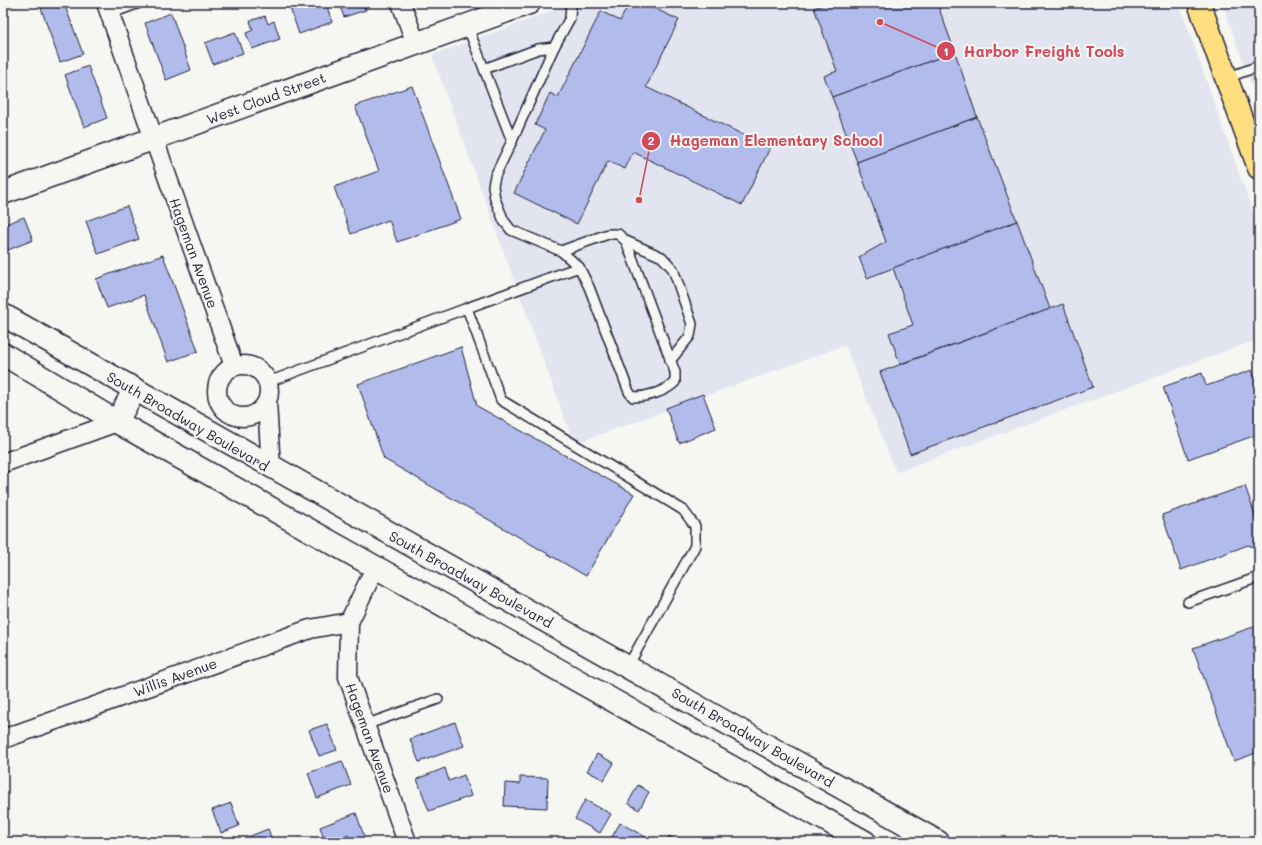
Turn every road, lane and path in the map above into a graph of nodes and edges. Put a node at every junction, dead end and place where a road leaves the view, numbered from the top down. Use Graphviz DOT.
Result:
graph roads {
  1 [pos="139,3"];
  2 [pos="401,3"];
  3 [pos="529,3"];
  4 [pos="570,3"];
  5 [pos="1199,3"];
  6 [pos="108,8"];
  7 [pos="467,25"];
  8 [pos="416,44"];
  9 [pos="554,47"];
  10 [pos="1259,66"];
  11 [pos="484,69"];
  12 [pos="1226,78"];
  13 [pos="153,139"];
  14 [pos="512,141"];
  15 [pos="1259,168"];
  16 [pos="3,193"];
  17 [pos="626,241"];
  18 [pos="561,251"];
  19 [pos="579,267"];
  20 [pos="467,308"];
  21 [pos="3,316"];
  22 [pos="3,354"];
  23 [pos="670,361"];
  24 [pos="234,366"];
  25 [pos="268,382"];
  26 [pos="134,390"];
  27 [pos="268,402"];
  28 [pos="118,422"];
  29 [pos="3,463"];
  30 [pos="271,468"];
  31 [pos="376,566"];
  32 [pos="1259,577"];
  33 [pos="1188,602"];
  34 [pos="349,622"];
  35 [pos="628,666"];
  36 [pos="438,699"];
  37 [pos="365,725"];
  38 [pos="3,739"];
  39 [pos="407,842"];
  40 [pos="865,842"];
  41 [pos="938,842"];
  1 -- 6 [label="lane"];
  2 -- 8 [label="street"];
  3 -- 7 [label="main road, West Cloud Street"];
  4 -- 9 [label="lane"];
  5 -- 12 [label="main road"];
  6 -- 13 [label="street, Hageman Avenue"];
  7 -- 8 [label="main road, West Cloud Street"];
  7 -- 11 [label="lane"];
  8 -- 13 [label="main road, West Cloud Street"];
  9 -- 11 [label="lane"];
  9 -- 14 [label="lane"];
  10 -- 12 [label="lane"];
  11 -- 14 [label="lane"];
  12 -- 15 [label="main road"];
  13 -- 16 [label="main road, West Cloud Street"];
  13 -- 24 [label="street, Hageman Avenue"];
  14 -- 18 [label="lane"];
  17 -- 18 [label="lane"];
  17 -- 23 [label="lane"];
  17 -- 23 [label="lane"];
  18 -- 19 [label="lane"];
  19 -- 20 [label="lane"];
  19 -- 23 [label="lane"];
  20 -- 25 [label="lane"];
  20 -- 35 [label="lane"];
  21 -- 26 [label="main road, South Broadway Boulevard"];
  22 -- 28 [label="main road"];
  24 -- 25 [label="street"];
  24 -- 27 [label="street"];
  25 -- 27 [label="street"];
  26 -- 28 [label="main road"];
  26 -- 30 [label="main road, South Broadway Boulevard"];
  27 -- 30 [label="street"];
  28 -- 29 [label="street"];
  28 -- 31 [label="main road"];
  30 -- 35 [label="main road, South Broadway Boulevard"];
  31 -- 34 [label="street, Hageman Avenue"];
  31 -- 40 [label="main road"];
  32 -- 33 [label="lane"];
  34 -- 37 [label="street, Hageman Avenue"];
  34 -- 38 [label="street, Willis Avenue"];
  35 -- 41 [label="main road, South Broadway Boulevard"];
  36 -- 37 [label="lane"];
  37 -- 39 [label="street, Hageman Avenue"];
}
